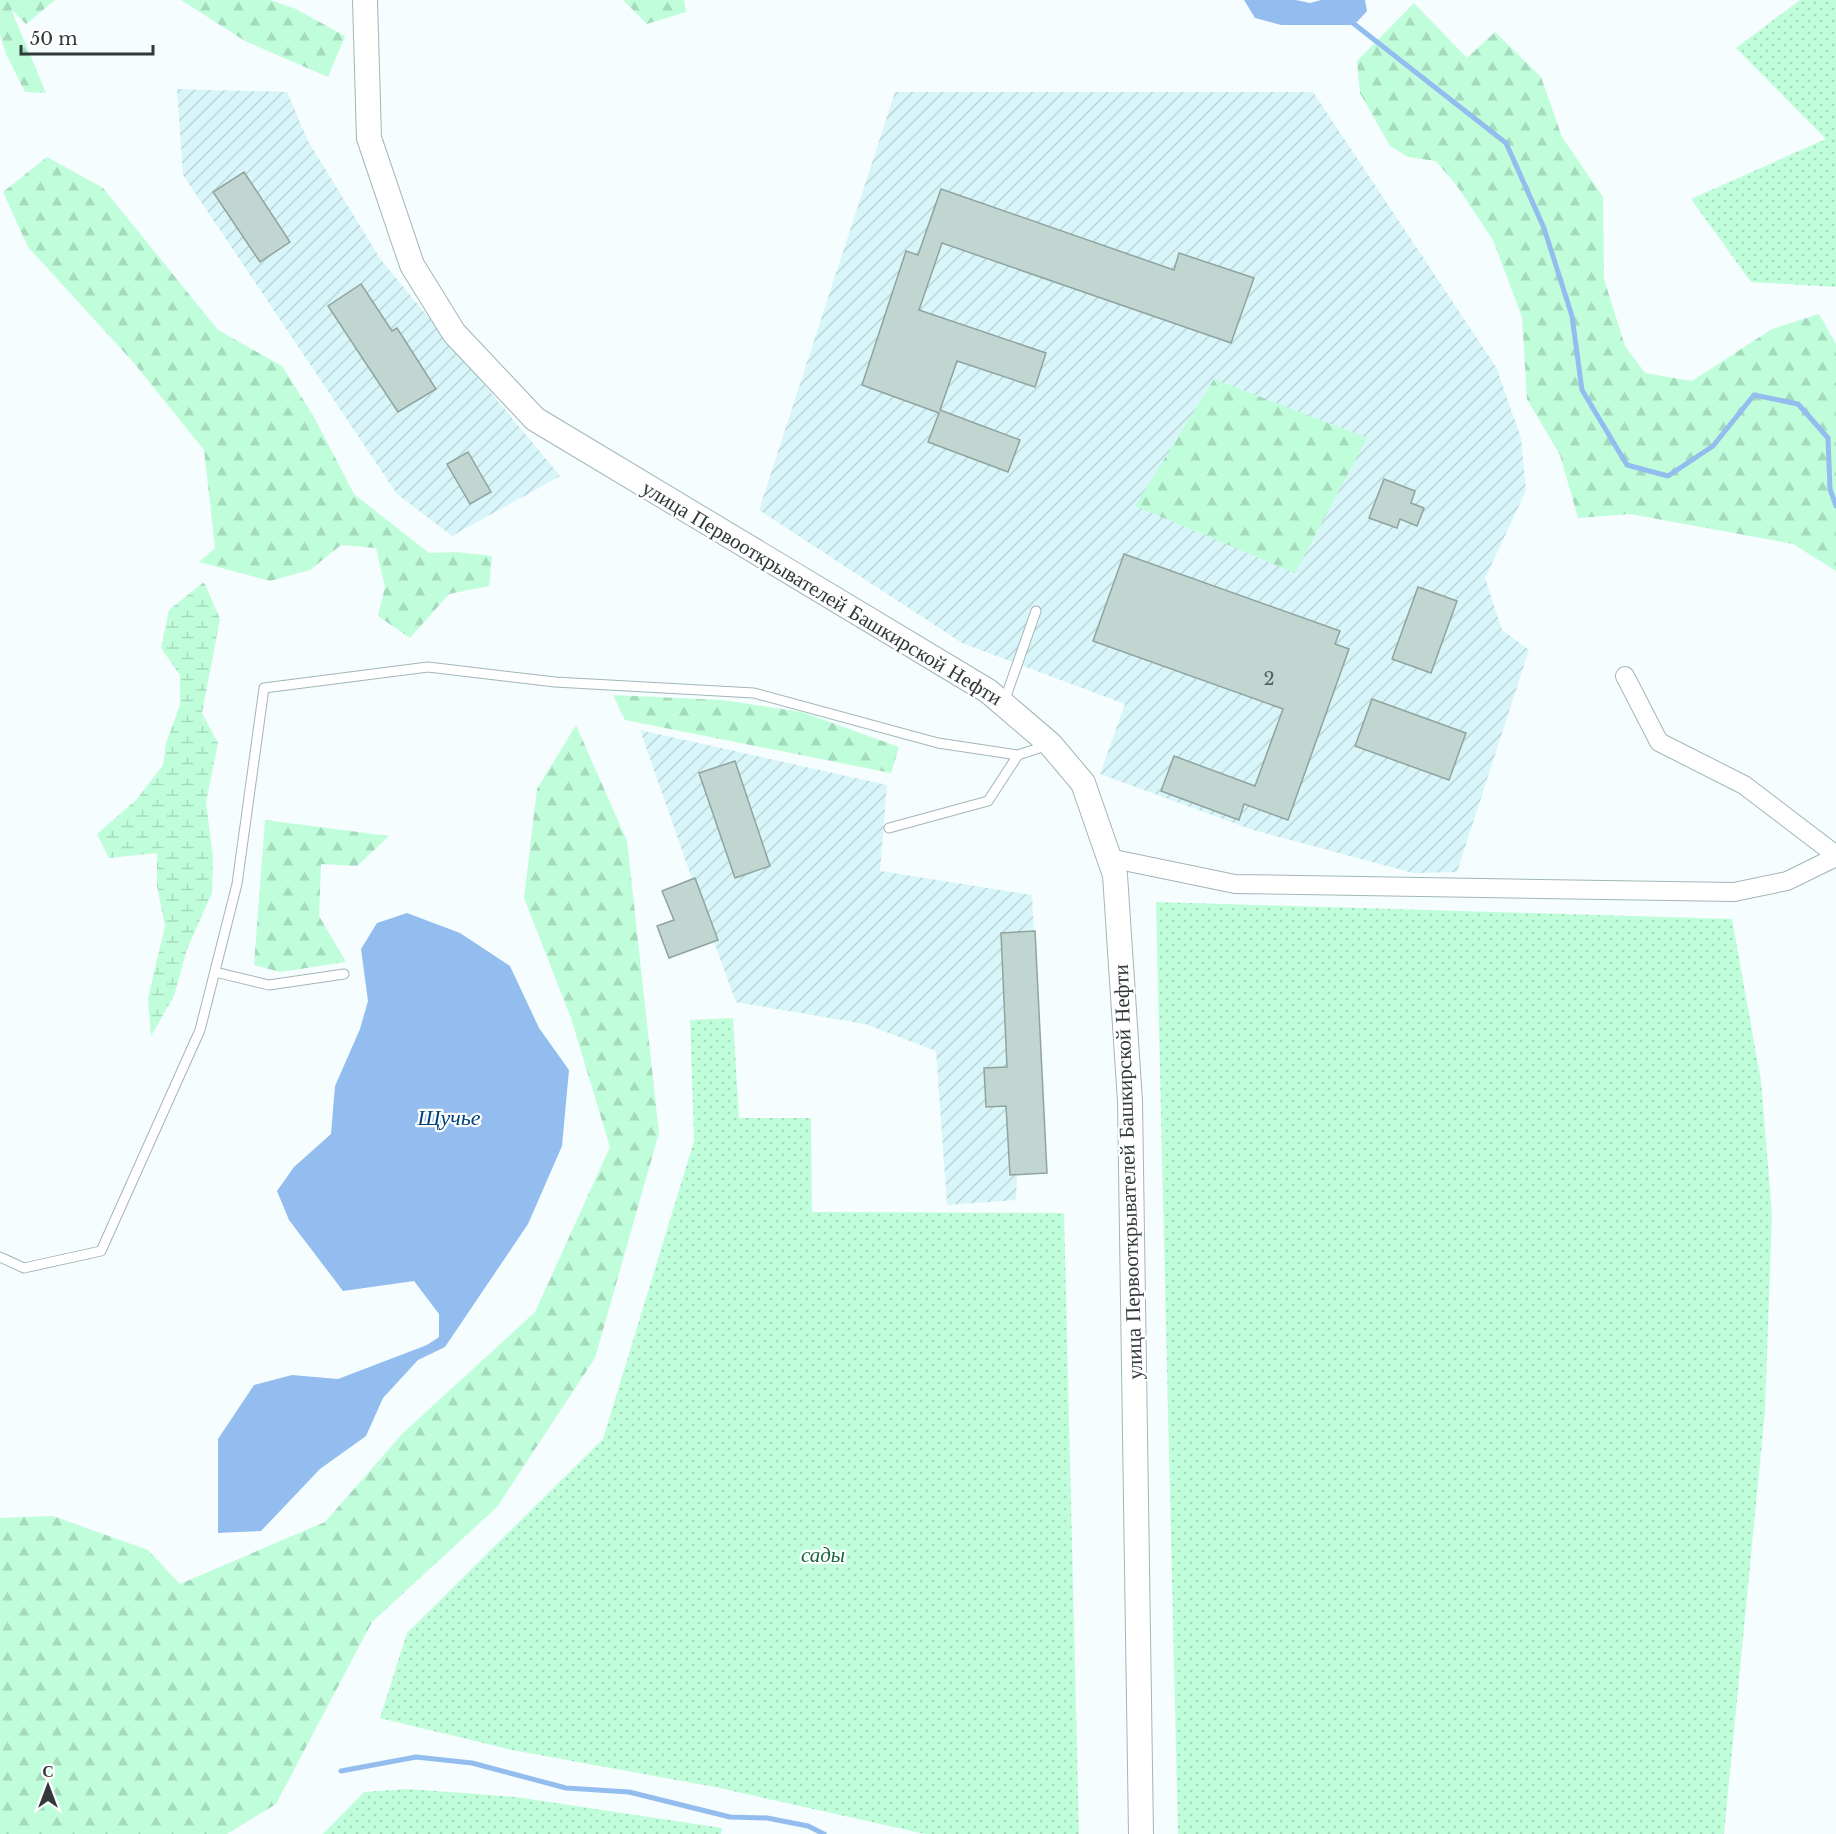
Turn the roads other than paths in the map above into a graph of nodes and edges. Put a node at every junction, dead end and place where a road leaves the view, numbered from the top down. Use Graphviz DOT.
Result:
graph roads {
  1 [pos="365,0"];
  2 [pos="1036,611"];
  3 [pos="1624,676"];
  4 [pos="1004,702"];
  5 [pos="1050,744"];
  6 [pos="1018,755"];
  7 [pos="889,828"];
  8 [pos="1836,856"];
  9 [pos="1109,858"];
  10 [pos="215,972"];
  11 [pos="344,974"];
  12 [pos="0,1257"];
  13 [pos="1141,1834"];
  1 -- 4 [label="street, улица Первооткрывателей Башкирской Нефти"];
  2 -- 4 [label="lane"];
  3 -- 8 [label="street"];
  4 -- 5 [label="street, улица Первооткрывателей Башкирской Нефти"];
  5 -- 6 [label="lane"];
  5 -- 9 [label="street, улица Первооткрывателей Башкирской Нефти"];
  6 -- 7 [label="lane"];
  6 -- 10 [label="lane"];
  8 -- 9 [label="street"];
  9 -- 13 [label="street, улица Первооткрывателей Башкирской Нефти"];
  10 -- 11 [label="lane"];
  10 -- 12 [label="lane"];
}
